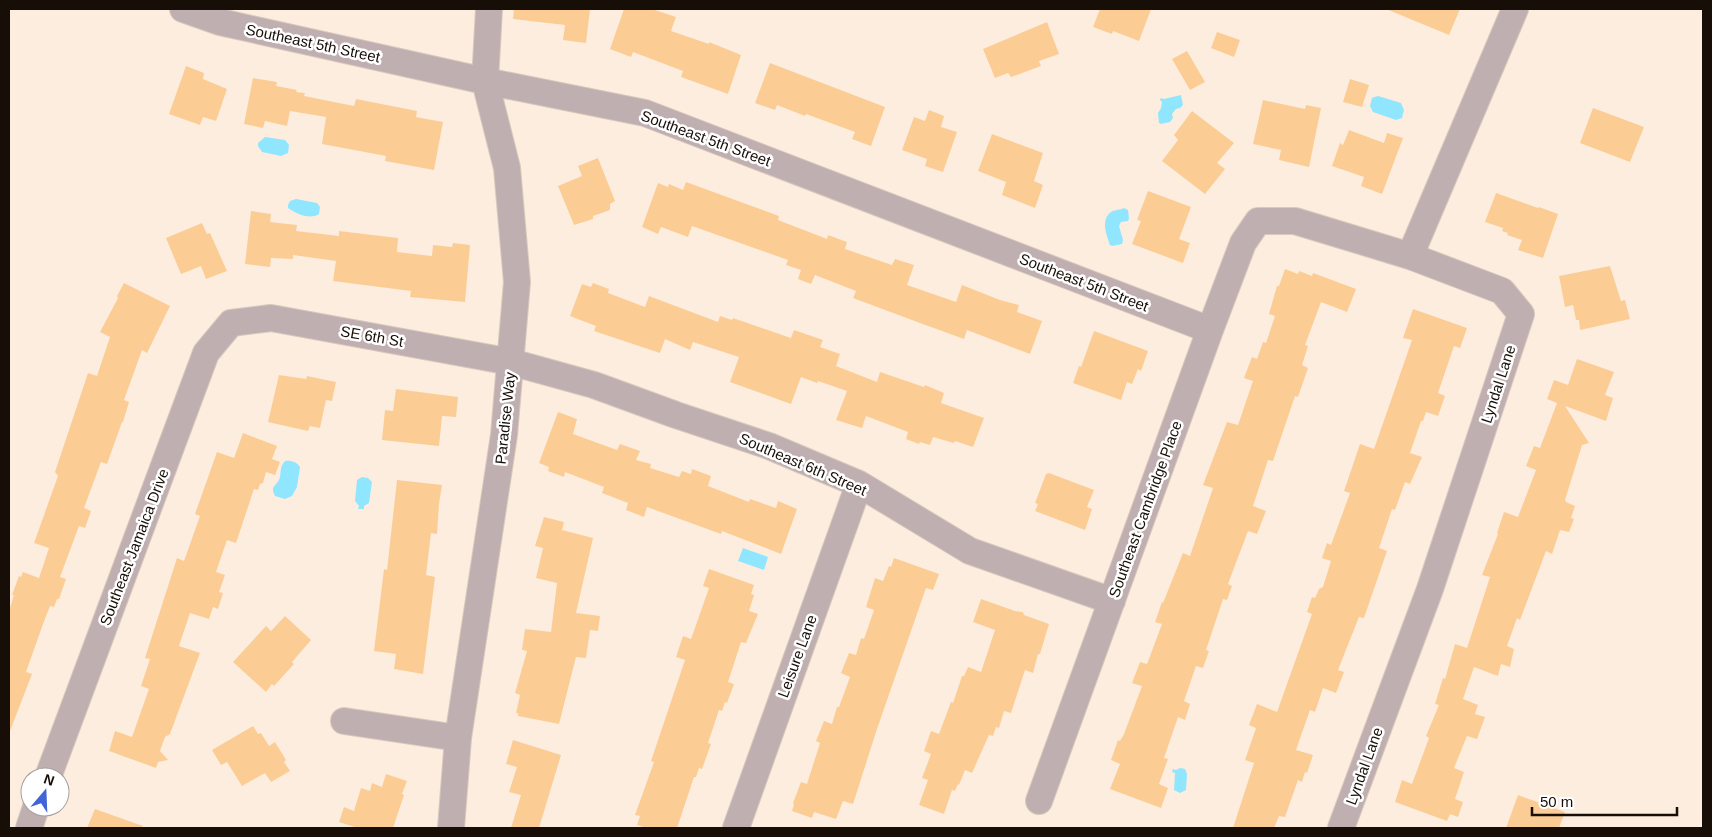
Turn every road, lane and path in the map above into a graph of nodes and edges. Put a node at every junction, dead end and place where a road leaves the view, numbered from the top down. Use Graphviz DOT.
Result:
graph roads {
  1 [pos="183,9"];
  2 [pos="489,9"];
  3 [pos="1515,9"];
  4 [pos="485,81"];
  5 [pos="1410,256"];
  6 [pos="231,323"];
  7 [pos="1210,330"];
  8 [pos="511,362"];
  9 [pos="859,484"];
  10 [pos="1112,601"];
  11 [pos="344,721"];
  12 [pos="458,738"];
  13 [pos="52,767"];
  14 [pos="1039,801"];
  15 [pos="451,828"];
  16 [pos="736,828"];
  17 [pos="1342,828"];
  1 -- 4 [label="street, Southeast 5th Street"];
  2 -- 4 [label="street, Paradise Way"];
  3 -- 5 [label="street"];
  4 -- 7 [label="street, Southeast 5th Street"];
  4 -- 8 [label="street, Paradise Way"];
  5 -- 7 [label="street, Southeast Cambridge Place"];
  5 -- 17 [label="street, Lyndal Lane"];
  6 -- 8 [label="street, SE 6th St"];
  6 -- 13 [label="street, Southeast Jamaica Drive"];
  7 -- 10 [label="street, Southeast Cambridge Place"];
  8 -- 9 [label="street, Southeast 6th Street"];
  8 -- 12 [label="street, Paradise Way"];
  9 -- 10 [label="street, Southeast 6th Street"];
  9 -- 16 [label="street, Leisure Lane"];
  10 -- 14 [label="street, Southeast Cambridge Place"];
  11 -- 12 [label="street"];
  12 -- 15 [label="street, Paradise Way"];
}
